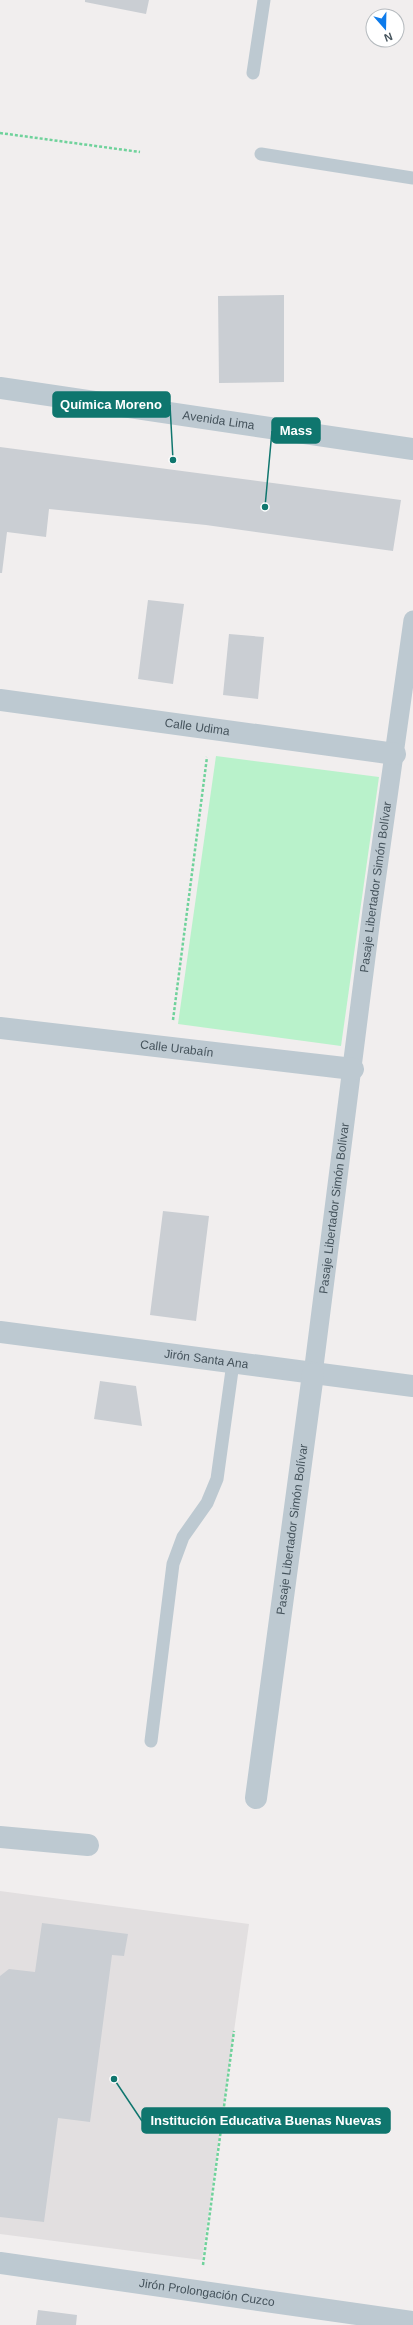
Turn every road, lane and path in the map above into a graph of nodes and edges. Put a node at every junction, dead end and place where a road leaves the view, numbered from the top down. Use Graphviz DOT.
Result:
graph roads {
  1 [pos="264,0"];
  2 [pos="253,72"];
  3 [pos="0,133"];
  4 [pos="140,152"];
  5 [pos="261,154"];
  6 [pos="413,178"];
  7 [pos="0,388"];
  8 [pos="413,449"];
  9 [pos="413,620"];
  10 [pos="0,700"];
  11 [pos="211,729"];
  12 [pos="395,754"];
  13 [pos="0,1028"];
  14 [pos="170,1048"];
  15 [pos="353,1069"];
  16 [pos="0,1332"];
  17 [pos="233,1363"];
  18 [pos="313,1374"];
  19 [pos="413,1386"];
  20 [pos="151,1741"];
  21 [pos="256,1798"];
  22 [pos="0,1837"];
  23 [pos="88,1846"];
  24 [pos="234,2031"];
  25 [pos="0,2263"];
  26 [pos="199,2291"];
  27 [pos="413,2322"];
  1 -- 2 [label="lane"];
  3 -- 4 [label="path"];
  5 -- 6 [label="lane"];
  7 -- 8 [label="street, Avenida Lima"];
  9 -- 12 [label="street, Pasaje Libertador Simón Bolívar"];
  10 -- 11 [label="street, Calle Udima"];
  11 -- 12 [label="street, Calle Udima"];
  11 -- 14 [label="path"];
  12 -- 15 [label="street, Pasaje Libertador Simón Bolívar"];
  13 -- 14 [label="street, Calle Urabaín"];
  14 -- 15 [label="street, Calle Urabaín"];
  15 -- 18 [label="street, Pasaje Libertador Simón Bolívar"];
  16 -- 17 [label="street, Jirón Santa Ana"];
  17 -- 18 [label="street, Jirón Santa Ana"];
  17 -- 20 [label="lane"];
  18 -- 19 [label="street, Jirón Santa Ana"];
  18 -- 21 [label="street, Pasaje Libertador Simón Bolívar"];
  22 -- 23 [label="street"];
  24 -- 26 [label="path"];
  25 -- 26 [label="street, Jirón Prolongación Cuzco"];
  26 -- 27 [label="street, Jirón Prolongación Cuzco"];
}
